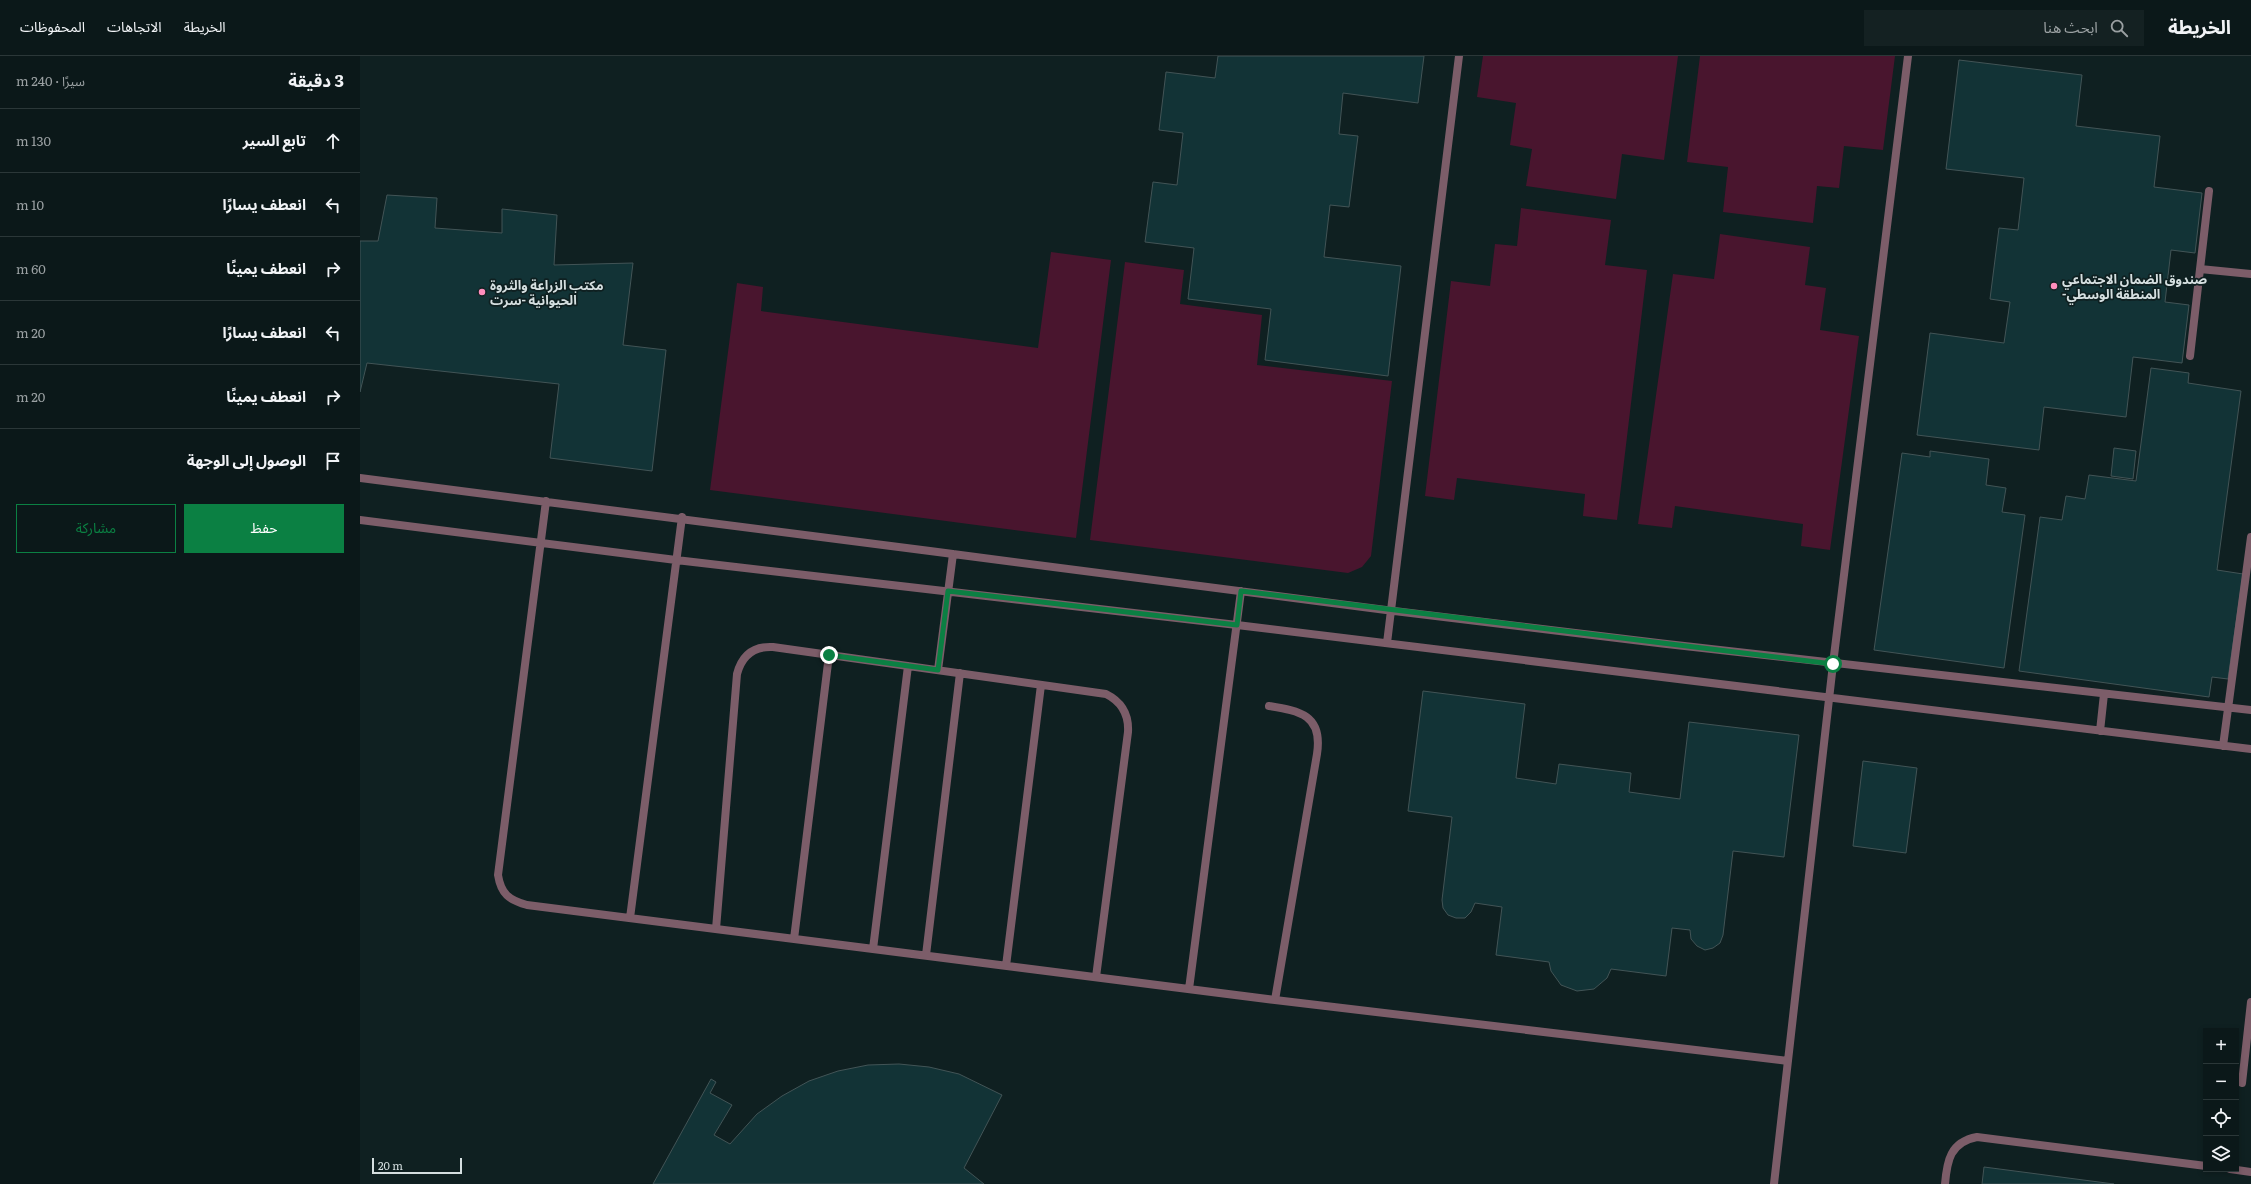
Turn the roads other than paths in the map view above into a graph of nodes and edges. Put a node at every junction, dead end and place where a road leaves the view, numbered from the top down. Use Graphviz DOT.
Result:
graph roads {
  1 [pos="1459,56"];
  2 [pos="1908,56"];
  3 [pos="2209,191"];
  4 [pos="2200,269"];
  5 [pos="2251,274"];
  6 [pos="2190,356"];
  7 [pos="360,478"];
  8 [pos="546,500"];
  9 [pos="682,517"];
  10 [pos="360,520"];
  11 [pos="2251,537"];
  12 [pos="541,543"];
  13 [pos="953,554"];
  14 [pos="676,560"];
  15 [pos="948,591"];
  16 [pos="1241,591"];
  17 [pos="1390,610"];
  18 [pos="1237,625"];
  19 [pos="1387,643"];
  20 [pos="829,655"];
  21 [pos="1833,664"];
  22 [pos="908,666"];
  23 [pos="938,670"];
  24 [pos="960,673"];
  25 [pos="1041,685"];
  26 [pos="2104,694"];
  27 [pos="1829,699"];
  28 [pos="1269,706"];
  29 [pos="2228,708"];
  30 [pos="2251,710"];
  31 [pos="2100,731"];
  32 [pos="2223,746"];
  33 [pos="2251,749"];
  34 [pos="630,918"];
  35 [pos="716,929"];
  36 [pos="794,939"];
  37 [pos="873,949"];
  38 [pos="926,955"];
  39 [pos="1006,966"];
  40 [pos="1096,977"];
  41 [pos="1189,989"];
  42 [pos="1275,1000"];
  43 [pos="2251,1002"];
  44 [pos="1788,1061"];
  45 [pos="2242,1083"];
  46 [pos="2203,1166"];
  47 [pos="2239,1170"];
  48 [pos="2251,1172"];
  49 [pos="1774,1184"];
  50 [pos="1945,1184"];
  1 -- 17 [label="lane"];
  2 -- 21 [label="lane"];
  3 -- 4 [label="lane"];
  4 -- 5 [label="lane"];
  4 -- 6 [label="lane"];
  7 -- 8 [label="lane"];
  8 -- 9 [label="lane"];
  8 -- 12 [label="lane"];
  9 -- 13 [label="lane"];
  9 -- 14 [label="lane"];
  10 -- 12 [label="lane"];
  11 -- 29 [label="lane"];
  12 -- 14 [label="lane"];
  12 -- 34 [label="lane"];
  13 -- 15 [label="lane"];
  13 -- 16 [label="lane"];
  14 -- 15 [label="lane"];
  14 -- 34 [label="lane"];
  15 -- 18 [label="lane"];
  15 -- 23 [label="lane"];
  16 -- 17 [label="lane"];
  16 -- 18 [label="lane"];
  17 -- 19 [label="lane"];
  17 -- 21 [label="lane"];
  18 -- 19 [label="lane"];
  18 -- 41 [label="lane"];
  19 -- 27 [label="lane"];
  20 -- 22 [label="lane"];
  20 -- 35 [label="lane"];
  20 -- 36 [label="lane"];
  21 -- 26 [label="lane"];
  21 -- 27 [label="lane"];
  22 -- 23 [label="lane"];
  22 -- 37 [label="lane"];
  23 -- 24 [label="lane"];
  24 -- 25 [label="lane"];
  24 -- 38 [label="lane"];
  25 -- 39 [label="lane"];
  25 -- 40 [label="lane"];
  26 -- 29 [label="lane"];
  26 -- 31 [label="lane"];
  27 -- 31 [label="lane"];
  27 -- 44 [label="lane"];
  28 -- 42 [label="lane"];
  29 -- 30 [label="lane"];
  29 -- 32 [label="lane"];
  31 -- 32 [label="lane"];
  32 -- 33 [label="lane"];
  34 -- 35 [label="lane"];
  35 -- 36 [label="lane"];
  36 -- 37 [label="lane"];
  37 -- 38 [label="lane"];
  38 -- 39 [label="lane"];
  39 -- 40 [label="lane"];
  40 -- 41 [label="lane"];
  41 -- 42 [label="lane"];
  42 -- 44 [label="lane"];
  43 -- 45 [label="lane"];
  44 -- 49 [label="lane"];
  46 -- 50 [label="lane"];
  47 -- 48 [label="lane"];
}
